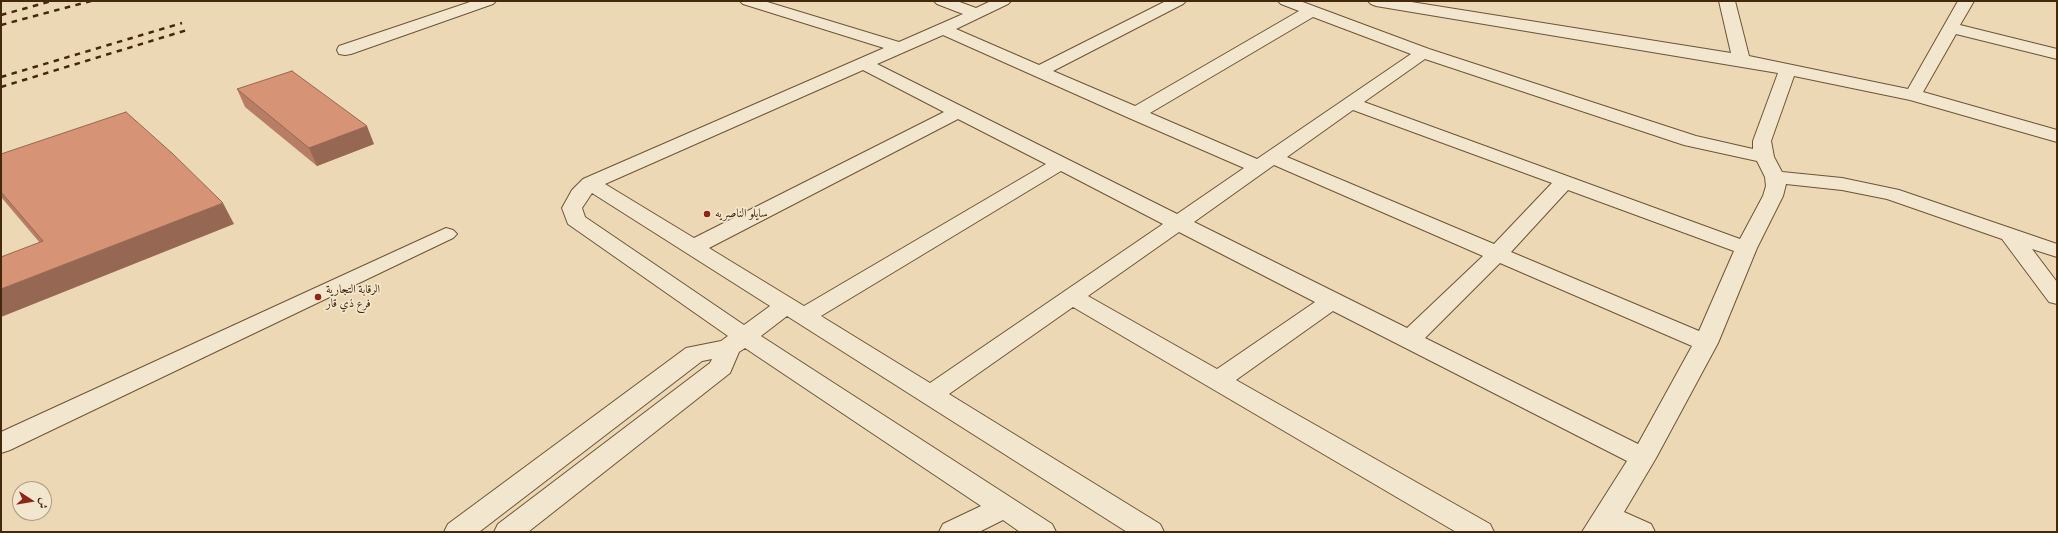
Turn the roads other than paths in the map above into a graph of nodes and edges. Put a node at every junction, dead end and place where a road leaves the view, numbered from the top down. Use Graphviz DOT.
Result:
graph roads {
  1 [pos="488,1"];
  2 [pos="748,1"];
  3 [pos="942,1"];
  4 [pos="1003,1"];
  5 [pos="1178,1"];
  6 [pos="1286,1"];
  7 [pos="1376,1"];
  8 [pos="1727,1"];
  9 [pos="1966,1"];
  10 [pos="1453,7"];
  11 [pos="1313,10"];
  12 [pos="977,13"];
  13 [pos="1952,28"];
  14 [pos="943,29"];
  15 [pos="900,48"];
  16 [pos="345,50"];
  17 [pos="1423,53"];
  18 [pos="2057,54"];
  19 [pos="1741,60"];
  20 [pos="864,64"];
  21 [pos="1788,70"];
  22 [pos="1040,72"];
  23 [pos="1914,95"];
  24 [pos="1351,103"];
  25 [pos="957,112"];
  26 [pos="1135,114"];
  27 [pos="2057,136"];
  28 [pos="1764,157"];
  29 [pos="1265,162"];
  30 [pos="1059,164"];
  31 [pos="1775,177"];
  32 [pos="1565,181"];
  33 [pos="590,183"];
  34 [pos="1178,224"];
  35 [pos="2008,233"];
  36 [pos="446,234"];
  37 [pos="694,247"];
  38 [pos="1746,248"];
  39 [pos="2057,250"];
  40 [pos="1497,254"];
  41 [pos="1071,296"];
  42 [pos="2057,296"];
  43 [pos="1331,301"];
  44 [pos="795,310"];
  45 [pos="1409,340"];
  46 [pos="736,342"];
  47 [pos="1706,343"];
  48 [pos="1218,381"];
  49 [pos="930,395"];
  50 [pos="1,443"];
  51 [pos="1643,458"];
  52 [pos="1004,507"];
  53 [pos="1601,524"];
  54 [pos="458,532"];
  55 [pos="508,532"];
  56 [pos="953,532"];
  57 [pos="1042,532"];
  58 [pos="1150,532"];
  59 [pos="1480,532"];
  60 [pos="1641,532"];
  1 -- 16 [label="street"];
  2 -- 15 [label="street"];
  3 -- 12 [label="street"];
  4 -- 12 [label="street"];
  5 -- 22 [label="street"];
  6 -- 11 [label="street"];
  7 -- 10 [label="street"];
  8 -- 19 [label="street"];
  9 -- 13 [label="street"];
  10 -- 19 [label="street"];
  11 -- 17 [label="street"];
  11 -- 26 [label="street"];
  12 -- 14 [label="street"];
  13 -- 18 [label="street"];
  13 -- 23 [label="street"];
  14 -- 15 [label="street"];
  14 -- 22 [label="street"];
  15 -- 20 [label="street"];
  17 -- 24 [label="street"];
  17 -- 28 [label="street"];
  19 -- 21 [label="street"];
  20 -- 25 [label="street"];
  20 -- 33 [label="street"];
  21 -- 23 [label="street"];
  21 -- 28 [label="street"];
  22 -- 26 [label="street"];
  23 -- 27 [label="street"];
  24 -- 29 [label="street"];
  24 -- 32 [label="street"];
  25 -- 30 [label="street"];
  25 -- 37 [label="street"];
  26 -- 29 [label="street"];
  28 -- 31 [label="street"];
  29 -- 34 [label="street"];
  29 -- 40 [label="street"];
  30 -- 34 [label="street"];
  30 -- 44 [label="street"];
  31 -- 35 [label="street"];
  31 -- 38 [label="street"];
  32 -- 38 [label="street"];
  32 -- 40 [label="street"];
  33 -- 37 [label="street"];
  33 -- 46 [label="street"];
  34 -- 41 [label="street"];
  34 -- 43 [label="street"];
  35 -- 39 [label="street"];
  35 -- 42 [label="street"];
  36 -- 50 [label="street"];
  37 -- 44 [label="street"];
  38 -- 47 [label="street"];
  40 -- 45 [label="street"];
  40 -- 47 [label="street"];
  41 -- 48 [label="street"];
  41 -- 49 [label="street"];
  43 -- 45 [label="street"];
  43 -- 48 [label="street"];
  44 -- 46 [label="street"];
  44 -- 49 [label="street"];
  45 -- 51 [label="street"];
  46 -- 52 [label="street"];
  46 -- 54 [label="street"];
  46 -- 55 [label="street"];
  47 -- 51 [label="street"];
  48 -- 59 [label="street"];
  49 -- 58 [label="street"];
  51 -- 53 [label="street"];
  52 -- 56 [label="street"];
  52 -- 57 [label="street"];
  53 -- 60 [label="street"];
}
